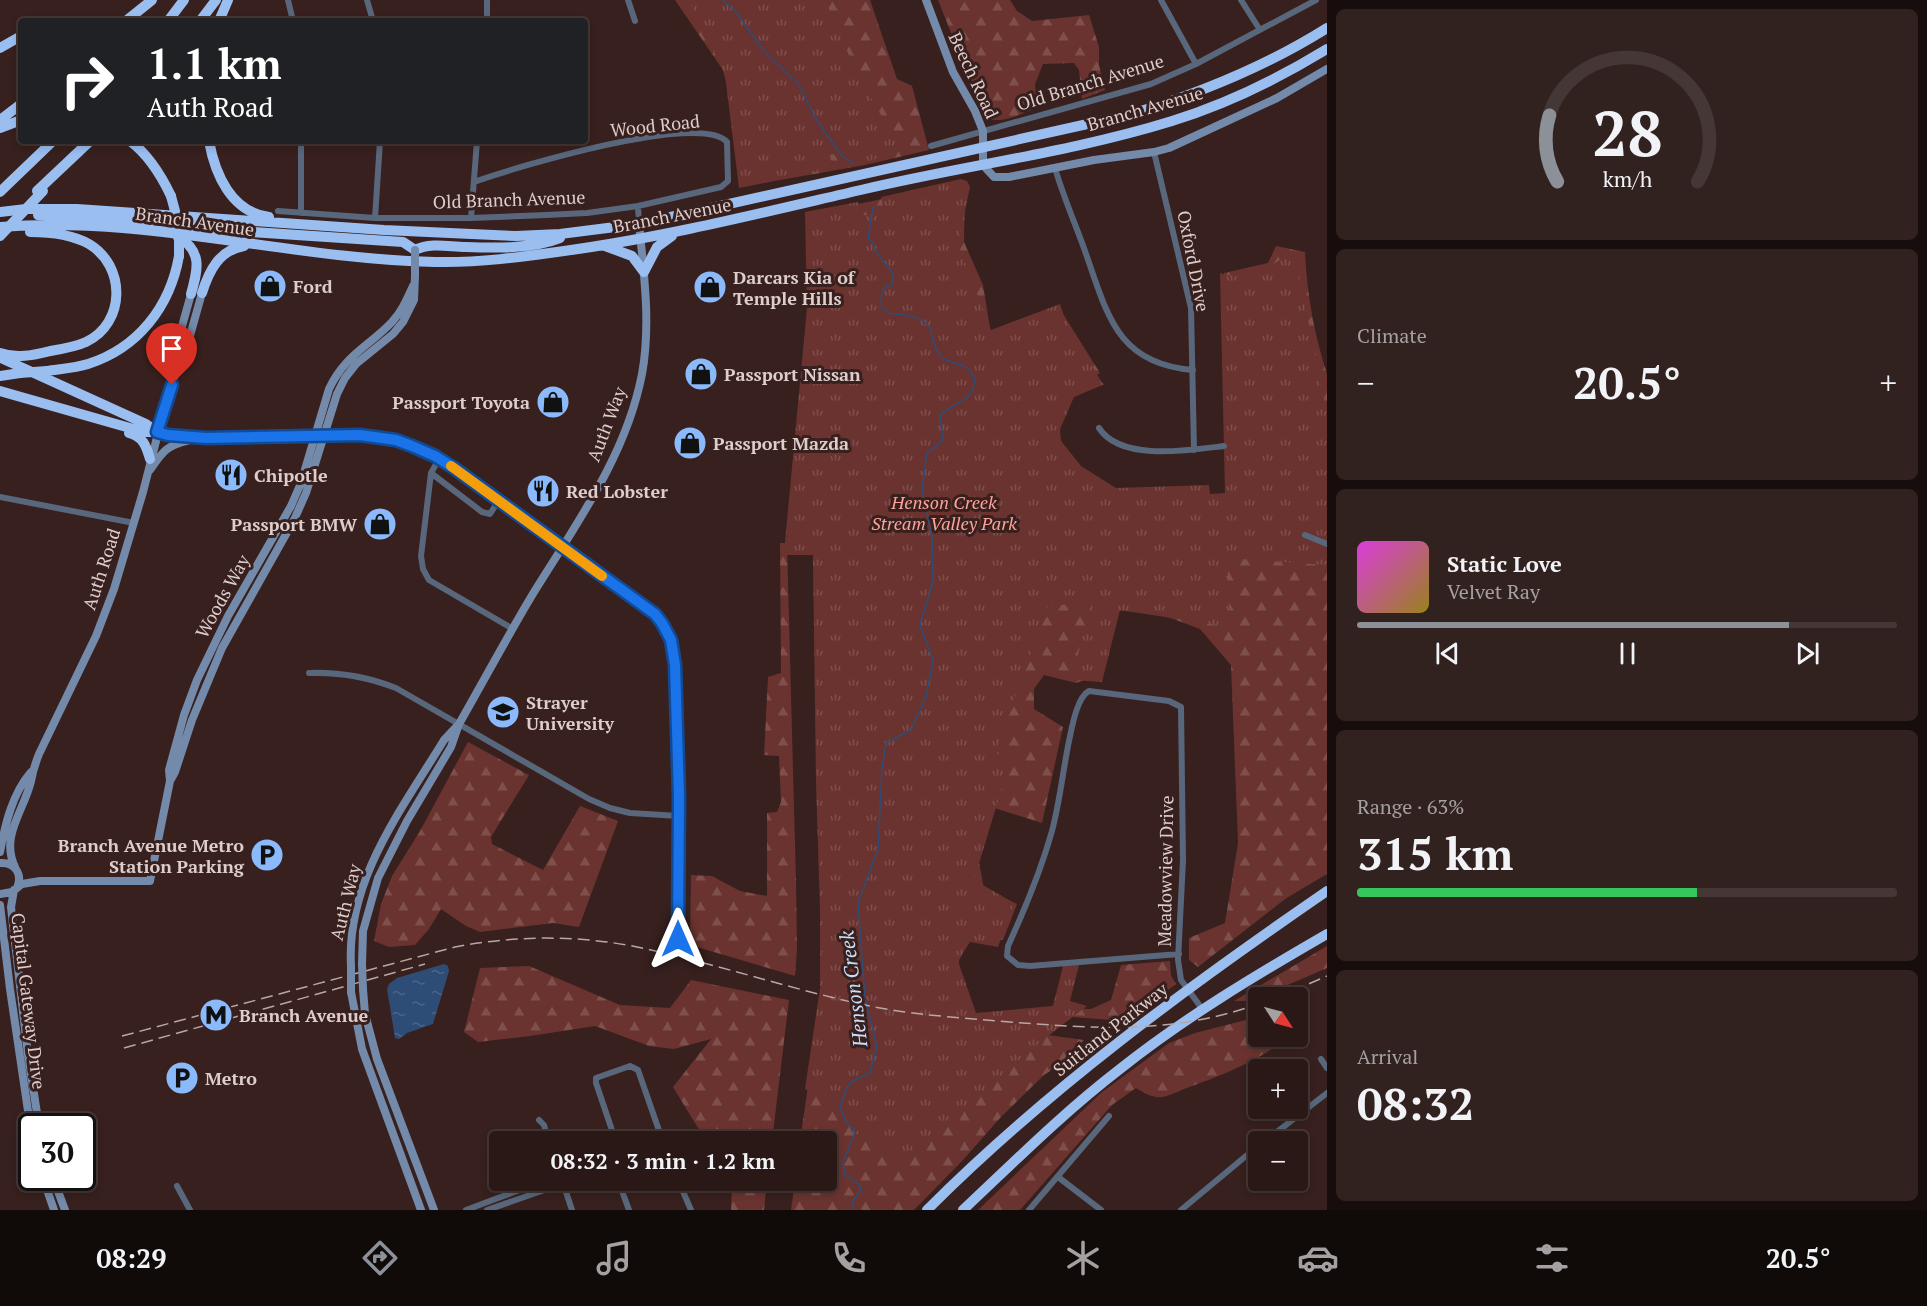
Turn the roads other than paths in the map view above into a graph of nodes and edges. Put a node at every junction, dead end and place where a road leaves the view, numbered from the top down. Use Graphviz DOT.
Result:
graph roads {
  1 [pos="152,0"];
  2 [pos="184,0"];
  3 [pos="216,0"];
  4 [pos="228,0"];
  5 [pos="288,0"];
  6 [pos="367,0"];
  7 [pos="487,0"];
  8 [pos="628,0"];
  9 [pos="926,0"];
  10 [pos="1161,0"];
  11 [pos="1241,0"];
  12 [pos="1316,0"];
  13 [pos="130,18"];
  14 [pos="170,18"];
  15 [pos="202,18"];
  16 [pos="220,18"];
  17 [pos="292,18"];
  18 [pos="372,18"];
  19 [pos="487,18"];
  20 [pos="635,21"];
  21 [pos="1327,28"];
  22 [pos="1260,30"];
  23 [pos="18,38"];
  24 [pos="0,48"];
  25 [pos="1327,49"];
  26 [pos="1196,64"];
  27 [pos="1327,69"];
  28 [pos="18,106"];
  29 [pos="0,120"];
  30 [pos="18,121"];
  31 [pos="0,128"];
  32 [pos="983,131"];
  33 [pos="43,144"];
  34 [pos="50,144"];
  35 [pos="87,144"];
  36 [pos="133,144"];
  37 [pos="210,144"];
  38 [pos="301,144"];
  39 [pos="380,144"];
  40 [pos="477,144"];
  41 [pos="930,146"];
  42 [pos="984,148"];
  43 [pos="728,149"];
  44 [pos="1154,152"];
  45 [pos="983,165"];
  46 [pos="1055,168"];
  47 [pos="474,182"];
  48 [pos="0,192"];
  49 [pos="0,205"];
  50 [pos="638,206"];
  51 [pos="110,211"];
  52 [pos="278,211"];
  53 [pos="0,212"];
  54 [pos="0,217"];
  55 [pos="303,218"];
  56 [pos="375,218"];
  57 [pos="471,218"];
  58 [pos="639,224"];
  59 [pos="0,231"];
  60 [pos="682,231"];
  61 [pos="172,233"];
  62 [pos="571,233"];
  63 [pos="641,240"];
  64 [pos="250,245"];
  65 [pos="602,245"];
  66 [pos="418,249"];
  67 [pos="644,272"];
  68 [pos="196,293"];
  69 [pos="0,356"];
  70 [pos="1193,370"];
  71 [pos="0,375"];
  72 [pos="0,391"];
  73 [pos="88,416"];
  74 [pos="1100,428"];
  75 [pos="157,432"];
  76 [pos="320,436"];
  77 [pos="197,438"];
  78 [pos="1224,446"];
  79 [pos="1194,450"];
  80 [pos="150,459"];
  81 [pos="439,459"];
  82 [pos="432,473"];
  83 [pos="147,476"];
  84 [pos="0,497"];
  85 [pos="500,500"];
  86 [pos="134,523"];
  87 [pos="1305,536"];
  88 [pos="1327,544"];
  89 [pos="564,548"];
  90 [pos="513,629"];
  91 [pos="309,673"];
  92 [pos="459,724"];
  93 [pos="32,772"];
  94 [pos="679,816"];
  95 [pos="2,831"];
  96 [pos="0,852"];
  97 [pos="0,863"];
  98 [pos="16,868"];
  99 [pos="40,881"];
  100 [pos="15,889"];
  101 [pos="1327,891"];
  102 [pos="0,894"];
  103 [pos="0,905"];
  104 [pos="1327,934"];
  105 [pos="678,939"];
  106 [pos="1179,954"];
  107 [pos="1188,990"];
  108 [pos="1203,1011"];
  109 [pos="24,1057"];
  110 [pos="1321,1059"];
  111 [pos="1327,1068"];
  112 [pos="27,1077"];
  113 [pos="1327,1093"];
  114 [pos="30,1113"];
  115 [pos="36,1113"];
  116 [pos="1109,1116"];
  117 [pos="539,1120"];
  118 [pos="546,1131"];
  119 [pos="612,1131"];
  120 [pos="660,1131"];
  121 [pos="1278,1131"];
  122 [pos="1248,1154"];
  123 [pos="1058,1177"];
  124 [pos="177,1185"];
  125 [pos="47,1191"];
  126 [pos="58,1191"];
  127 [pos="524,1191"];
  128 [pos="535,1191"];
  129 [pos="566,1191"];
  130 [pos="622,1191"];
  131 [pos="683,1191"];
  132 [pos="514,1196"];
  133 [pos="54,1210"];
  134 [pos="65,1210"];
  135 [pos="190,1210"];
  136 [pos="421,1210"];
  137 [pos="434,1210"];
  138 [pos="466,1210"];
  139 [pos="487,1210"];
  140 [pos="572,1210"];
  141 [pos="629,1210"];
  142 [pos="691,1210"];
  143 [pos="927,1210"];
  144 [pos="963,1210"];
  145 [pos="1029,1210"];
  146 [pos="1101,1210"];
  147 [pos="1181,1210"];
  1 -- 13 [label="highway"];
  2 -- 14 [label="highway"];
  3 -- 15 [label="highway"];
  4 -- 16 [label="highway"];
  5 -- 17 [label="street"];
  6 -- 18 [label="street"];
  7 -- 19 [label="street"];
  8 -- 20 [label="street"];
  9 -- 32 [label="street, Beech Road"];
  10 -- 26 [label="street"];
  11 -- 22 [label="street"];
  12 -- 22 [label="street, Old Branch Avenue"];
  21 -- 42 [label="highway, Branch Avenue"];
  22 -- 26 [label="street, Old Branch Avenue"];
  23 -- 24 [label="highway"];
  25 -- 45 [label="highway, Branch Avenue"];
  26 -- 32 [label="street, Old Branch Avenue"];
  27 -- 44 [label="street"];
  28 -- 29 [label="highway"];
  30 -- 31 [label="highway"];
  32 -- 41 [label="street, Old Branch Avenue"];
  32 -- 42 [label="street, Beech Road"];
  33 -- 48 [label="highway"];
  34 -- 48 [label="highway"];
  35 -- 59 [label="highway, bridge"];
  36 -- 71 [label="highway, bridge"];
  37 -- 55 [label="highway"];
  38 -- 55 [label="street"];
  39 -- 56 [label="street"];
  40 -- 47 [label="street"];
  42 -- 45 [label="street, Beech Road"];
  42 -- 58 [label="highway, Branch Avenue"];
  43 -- 47 [label="street, Wood Road"];
  43 -- 50 [label="street, Old Branch Avenue"];
  44 -- 46 [label="street"];
  44 -- 70 [label="street, Oxford Drive"];
  45 -- 46 [label="street"];
  45 -- 60 [label="highway, Branch Avenue"];
  46 -- 70 [label="street"];
  47 -- 57 [label="street"];
  49 -- 51 [label="highway"];
  50 -- 57 [label="street, Old Branch Avenue"];
  50 -- 58 [label="street, Auth Way"];
  51 -- 53 [label="highway, Branch Avenue"];
  51 -- 55 [label="highway, Branch Avenue"];
  52 -- 55 [label="street, Old Branch Avenue"];
  54 -- 66 [label="highway"];
  55 -- 56 [label="street, Old Branch Avenue"];
  55 -- 62 [label="highway, Branch Avenue"];
  56 -- 57 [label="street, Old Branch Avenue"];
  58 -- 62 [label="highway, Branch Avenue"];
  58 -- 63 [label="street, Auth Way"];
  59 -- 61 [label="highway, Branch Avenue"];
  59 -- 69 [label="highway"];
  60 -- 63 [label="highway, Branch Avenue"];
  60 -- 67 [label="highway"];
  61 -- 64 [label="highway, Branch Avenue"];
  61 -- 68 [label="highway"];
  62 -- 66 [label="highway"];
  63 -- 65 [label="highway, Branch Avenue"];
  63 -- 67 [label="street, Auth Way"];
  64 -- 65 [label="highway, Branch Avenue"];
  64 -- 68 [label="highway"];
  65 -- 67 [label="highway"];
  66 -- 76 [label="street, Woods Way, bridge"];
  67 -- 89 [label="street, Auth Way"];
  68 -- 75 [label="street, Auth Road"];
  69 -- 75 [label="highway"];
  70 -- 79 [label="street, Oxford Drive"];
  72 -- 73 [label="highway"];
  73 -- 75 [label="highway"];
  73 -- 80 [label="highway"];
  74 -- 79 [label="street"];
  75 -- 77 [label="street"];
  75 -- 80 [label="street, Auth Road"];
  76 -- 77 [label="street"];
  76 -- 81 [label="street"];
  76 -- 99 [label="street, Woods Way"];
  77 -- 83 [label="street"];
  78 -- 79 [label="street"];
  80 -- 83 [label="street, Auth Road"];
  81 -- 82 [label="street"];
  81 -- 85 [label="street"];
  82 -- 85 [label="street"];
  82 -- 90 [label="street"];
  83 -- 86 [label="street, Auth Road"];
  84 -- 86 [label="street"];
  85 -- 89 [label="street"];
  86 -- 93 [label="street, Auth Road"];
  87 -- 88 [label="street"];
  89 -- 90 [label="street, Auth Way"];
  89 -- 94 [label="street"];
  90 -- 92 [label="street, Auth Way"];
  91 -- 92 [label="street"];
  92 -- 94 [label="street"];
  92 -- 136 [label="street, Auth Way, bridge"];
  92 -- 137 [label="street, Auth Way, bridge"];
  93 -- 95 [label="street, Auth Road"];
  93 -- 98 [label="street, Auth Road"];
  94 -- 105 [label="street"];
  95 -- 96 [label="street, Auth Road"];
  97 -- 98 [label="street"];
  98 -- 99 [label="street"];
  98 -- 100 [label="street, Capital Gateway Drive"];
  99 -- 100 [label="street"];
  100 -- 102 [label="street"];
  100 -- 109 [label="street, Capital Gateway Drive"];
  101 -- 107 [label="highway, Suitland Parkway"];
  103 -- 109 [label="street, Capital Gateway Drive"];
  104 -- 108 [label="highway, Suitland Parkway"];
  106 -- 106 [label="street, Meadowview Drive"];
  106 -- 107 [label="street, Meadowview Drive"];
  107 -- 108 [label="street, Meadowview Drive"];
  107 -- 143 [label="highway, Suitland Parkway"];
  108 -- 144 [label="highway, Suitland Parkway"];
  109 -- 112 [label="street, Capital Gateway Drive"];
  110 -- 111 [label="street"];
  112 -- 114 [label="street, Capital Gateway Drive"];
  112 -- 115 [label="street, Capital Gateway Drive"];
  113 -- 121 [label="street"];
  116 -- 123 [label="street"];
  117 -- 118 [label="street"];
  119 -- 120 [label="street"];
  122 -- 147 [label="street"];
  123 -- 145 [label="street"];
  123 -- 146 [label="street"];
  124 -- 135 [label="street"];
  125 -- 133 [label="street"];
  126 -- 134 [label="street"];
  127 -- 132 [label="street"];
  128 -- 132 [label="street"];
  129 -- 140 [label="street"];
  130 -- 141 [label="street"];
  131 -- 142 [label="street"];
  132 -- 138 [label="street"];
  132 -- 139 [label="street"];
}
